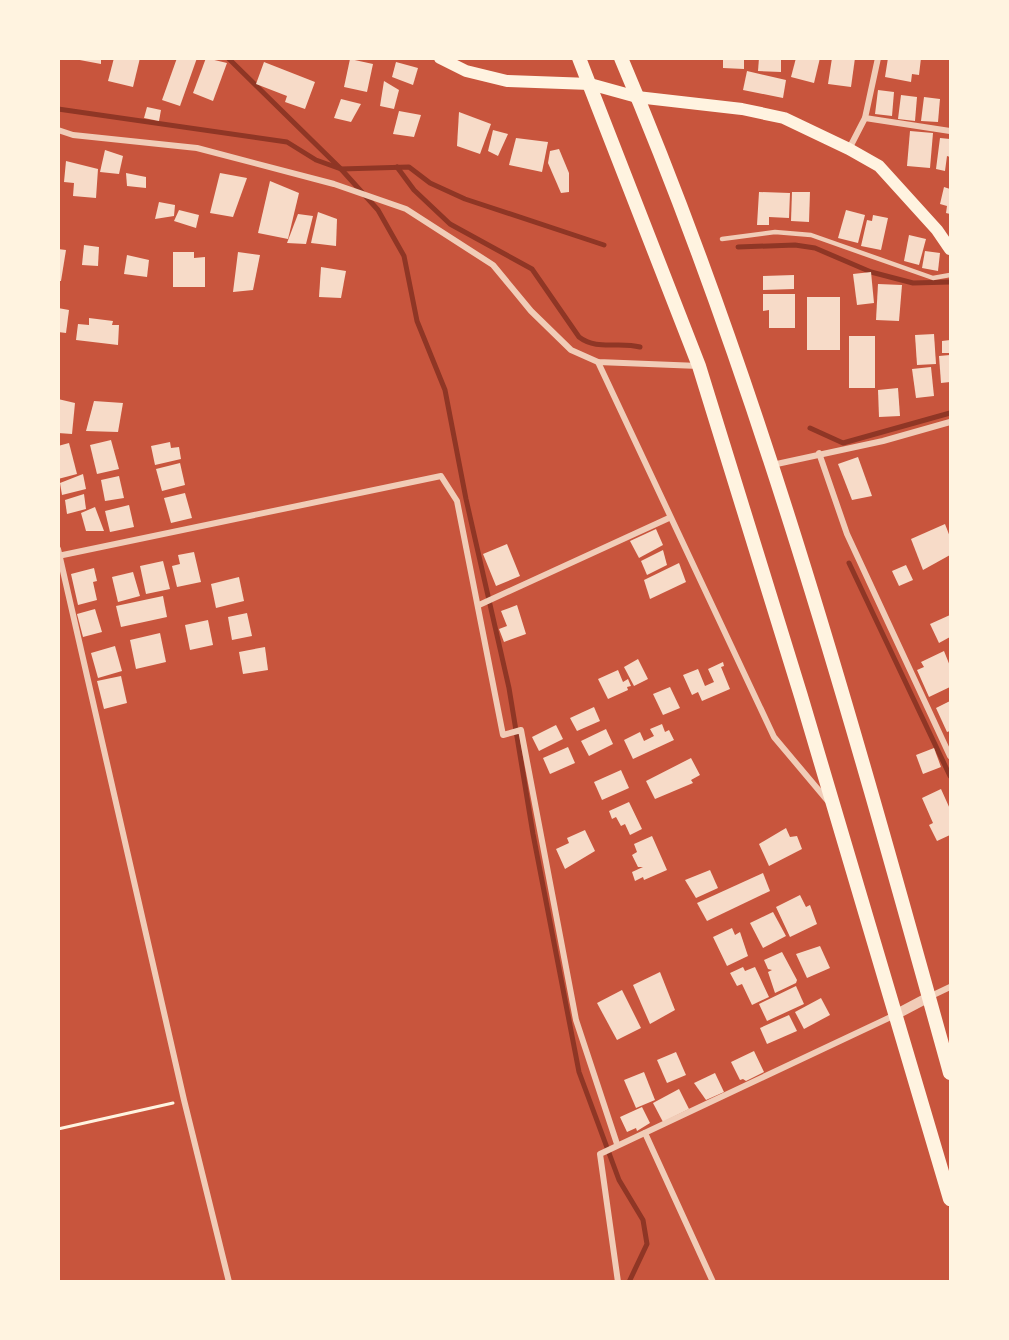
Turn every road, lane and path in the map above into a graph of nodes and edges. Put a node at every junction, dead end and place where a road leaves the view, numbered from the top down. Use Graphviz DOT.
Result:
graph roads {
  1 [pos="440,58"];
  2 [pos="579,58"];
  3 [pos="621,58"];
  4 [pos="878,58"];
  5 [pos="590,84"];
  6 [pos="637,97"];
  7 [pos="865,118"];
  8 [pos="58,130"];
  9 [pos="951,131"];
  10 [pos="849,148"];
  11 [pos="722,239"];
  12 [pos="951,249"];
  13 [pos="951,275"];
  14 [pos="598,362"];
  15 [pos="699,366"];
  16 [pos="951,422"];
  17 [pos="819,453"];
  18 [pos="772,465"];
  19 [pos="669,518"];
  20 [pos="59,553"];
  21 [pos="479,605"];
  22 [pos="951,756"];
  23 [pos="833,806"];
  24 [pos="951,987"];
  25 [pos="929,997"];
  26 [pos="895,1015"];
  27 [pos="951,1073"];
  28 [pos="184,1100"];
  29 [pos="58,1129"];
  30 [pos="645,1133"];
  31 [pos="617,1144"];
  32 [pos="951,1199"];
  33 [pos="229,1281"];
  34 [pos="618,1281"];
  35 [pos="713,1281"];
  1 -- 5 [label="main road"];
  2 -- 5 [label="main road"];
  3 -- 6 [label="main road"];
  4 -- 7 [label="street"];
  5 -- 6 [label="main road"];
  5 -- 15 [label="main road"];
  6 -- 10 [label="main road"];
  6 -- 18 [label="main road"];
  7 -- 9 [label="street"];
  7 -- 10 [label="street"];
  8 -- 14 [label="street"];
  10 -- 12 [label="main road"];
  11 -- 13 [label="lane"];
  14 -- 15 [label="street"];
  14 -- 19 [label="street"];
  15 -- 23 [label="main road"];
  16 -- 17 [label="street"];
  17 -- 18 [label="street"];
  17 -- 22 [label="street"];
  18 -- 25 [label="main road"];
  19 -- 21 [label="street"];
  19 -- 23 [label="street"];
  20 -- 21 [label="street"];
  20 -- 28 [label="street"];
  21 -- 31 [label="street"];
  23 -- 26 [label="main road"];
  24 -- 25 [label="street"];
  25 -- 26 [label="street"];
  25 -- 27 [label="main road"];
  26 -- 30 [label="street"];
  26 -- 32 [label="main road"];
  28 -- 29 [label="path"];
  28 -- 33 [label="street"];
  30 -- 31 [label="street"];
  30 -- 35 [label="street"];
  31 -- 34 [label="street"];
}
